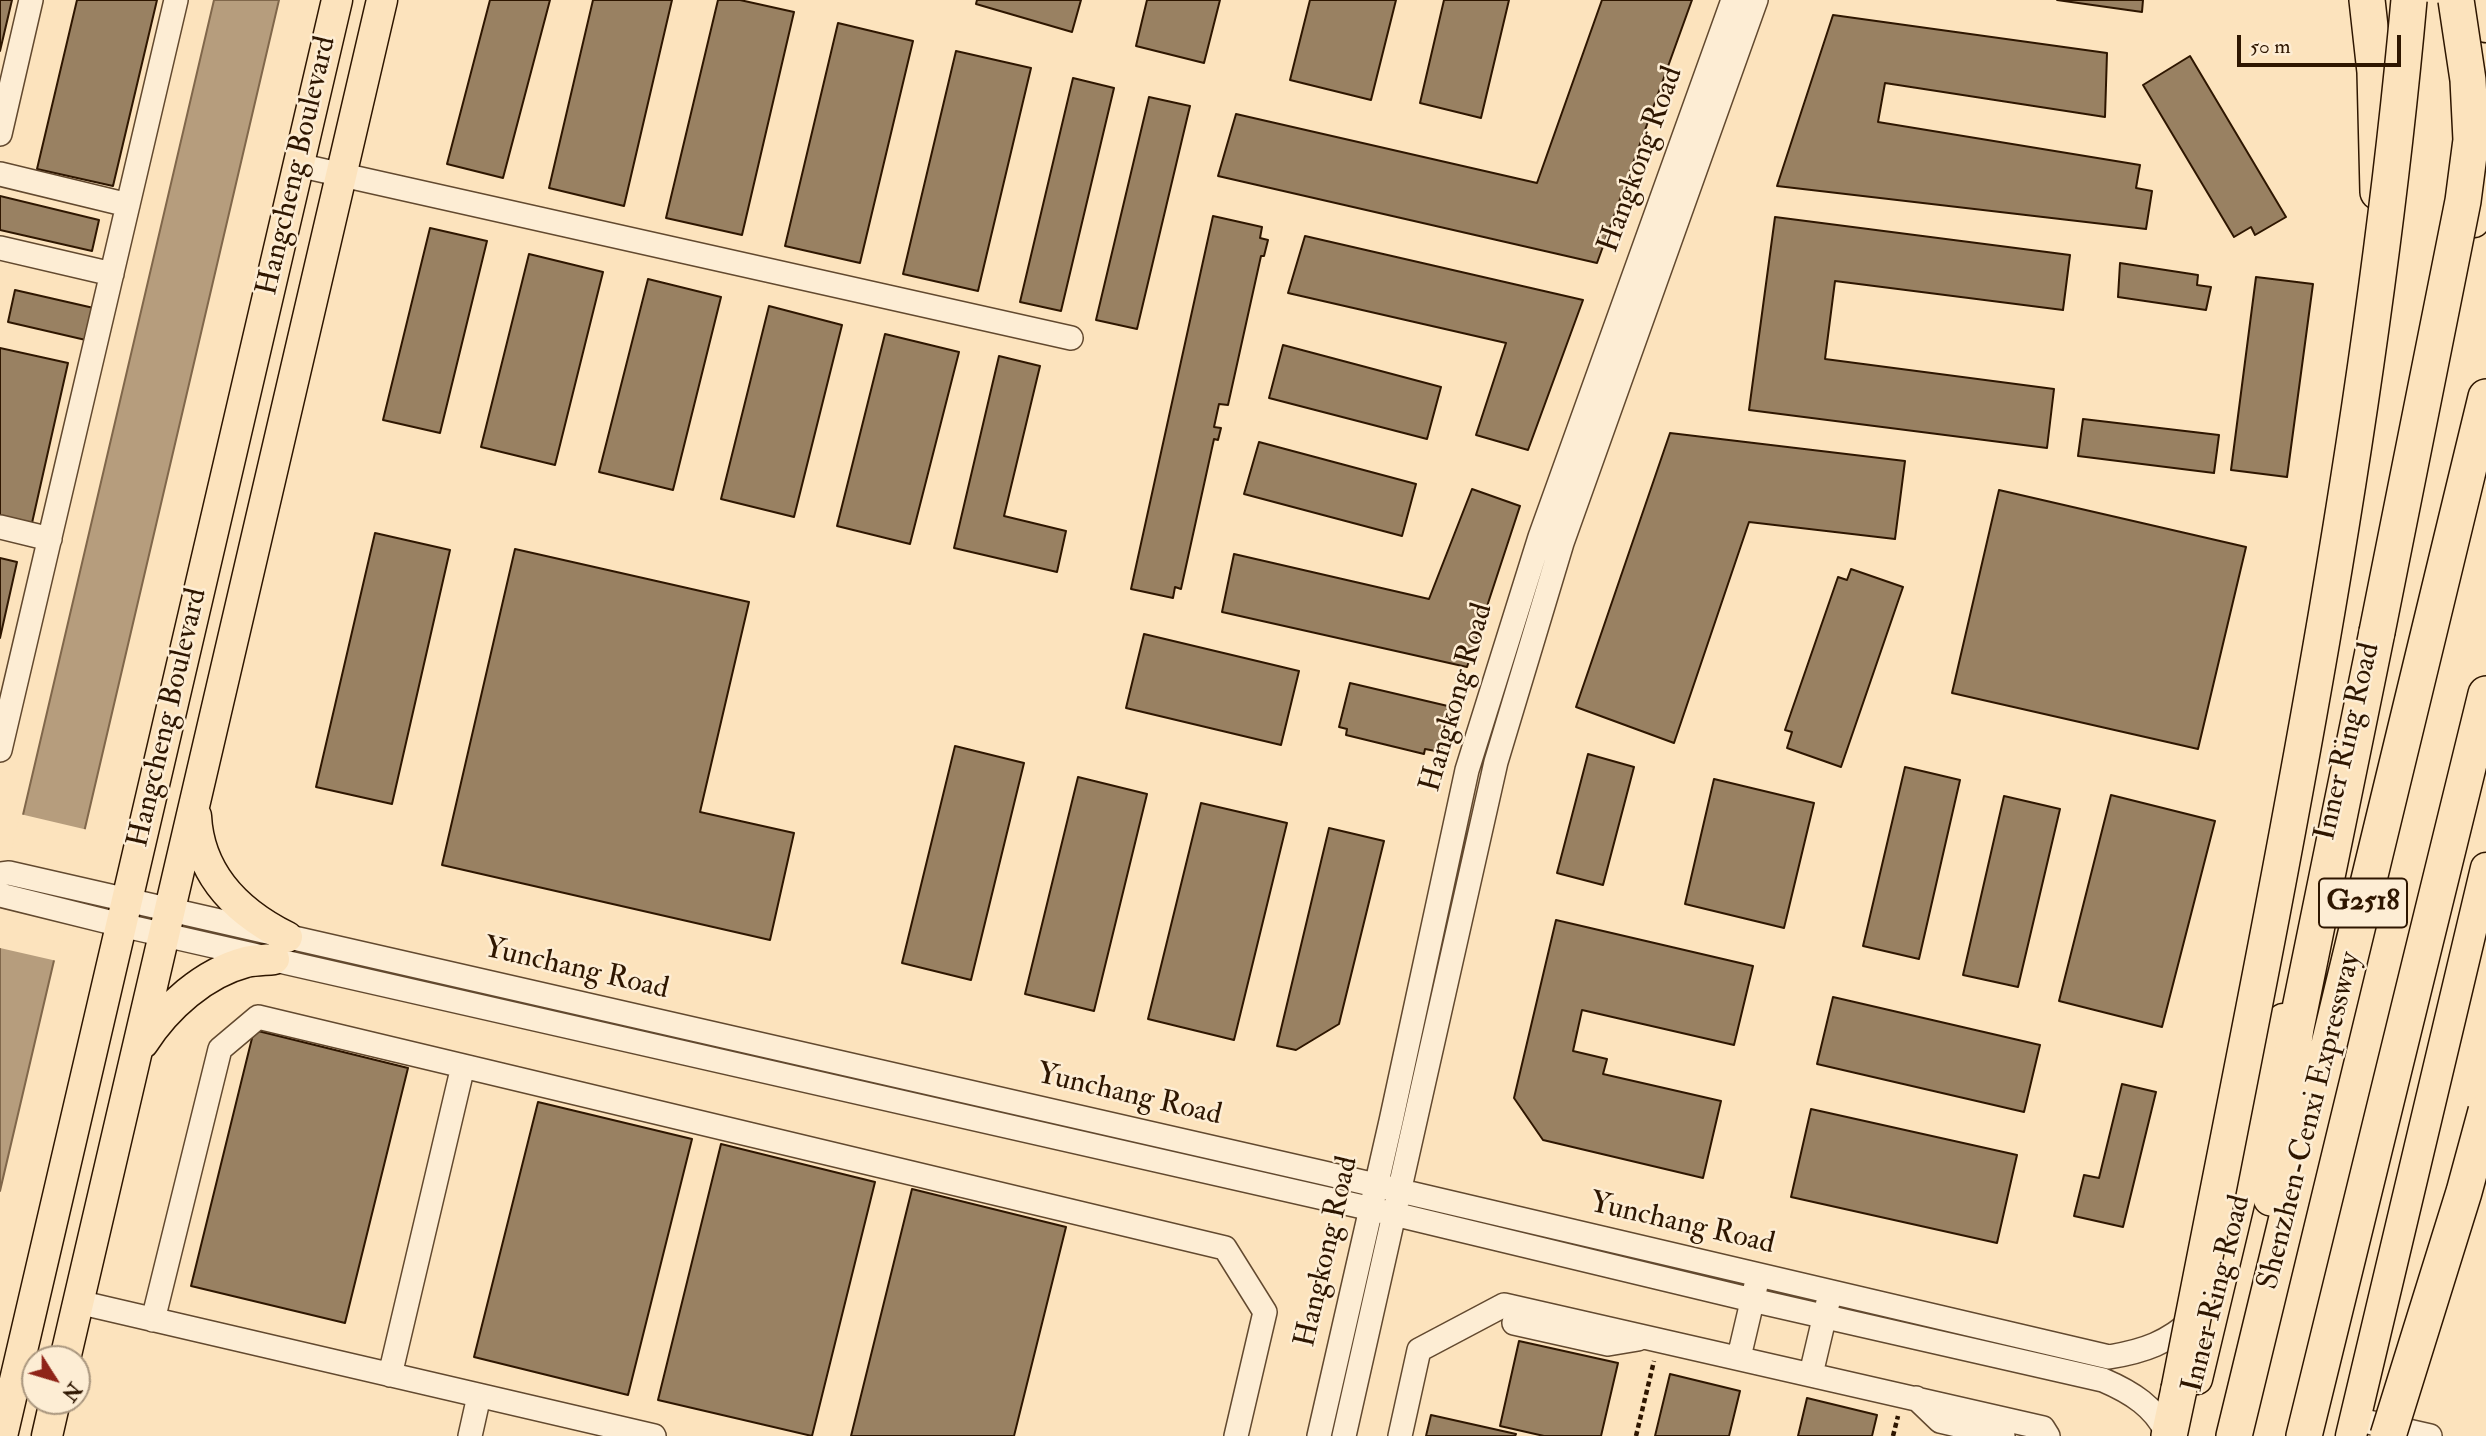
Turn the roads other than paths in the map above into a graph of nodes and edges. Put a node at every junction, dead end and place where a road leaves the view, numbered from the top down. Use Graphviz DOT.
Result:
graph roads {
  1 [pos="31,0"];
  2 [pos="176,0"];
  3 [pos="337,0"];
  4 [pos="382,0"];
  5 [pos="1733,0"];
  6 [pos="1756,0"];
  7 [pos="2367,0"];
  8 [pos="2409,0"];
  9 [pos="2456,0"];
  10 [pos="2470,0"];
  11 [pos="2486,27"];
  12 [pos="0,134"];
  13 [pos="298,165"];
  14 [pos="2486,171"];
  15 [pos="0,174"];
  16 [pos="341,175"];
  17 [pos="128,205"];
  18 [pos="0,248"];
  19 [pos="2380,263"];
  20 [pos="112,274"];
  21 [pos="1071,338"];
  22 [pos="2486,397"];
  23 [pos="0,527"];
  24 [pos="50,539"];
  25 [pos="2486,694"];
  26 [pos="0,750"];
  27 [pos="195,802"];
  28 [pos="2486,868"];
  29 [pos="5,873"];
  30 [pos="2,896"];
  31 [pos="124,913"];
  32 [pos="167,922"];
  33 [pos="281,948"];
  34 [pos="136,1056"];
  35 [pos="463,1066"];
  36 [pos="2486,1111"];
  37 [pos="2486,1129"];
  38 [pos="1376,1185"];
  39 [pos="1400,1190"];
  40 [pos="2464,1192"];
  41 [pos="1370,1209"];
  42 [pos="1394,1214"];
  43 [pos="1758,1276"];
  44 [pos="2220,1285"];
  45 [pos="1830,1292"];
  46 [pos="1752,1300"];
  47 [pos="78,1303"];
  48 [pos="1824,1316"];
  49 [pos="153,1320"];
  50 [pos="1508,1322"];
  51 [pos="1653,1338"];
  52 [pos="68,1345"];
  53 [pos="1739,1357"];
  54 [pos="1811,1374"];
  55 [pos="390,1375"];
  56 [pos="479,1396"];
  57 [pos="1916,1398"];
  58 [pos="52,1415"];
  59 [pos="2237,1422"];
  60 [pos="2353,1427"];
  61 [pos="2,1436"];
  62 [pos="47,1436"];
  63 [pos="470,1436"];
  64 [pos="654,1436"];
  65 [pos="1236,1436"];
  66 [pos="1318,1436"];
  67 [pos="1344,1436"];
  68 [pos="1400,1436"];
  69 [pos="2003,1436"];
  70 [pos="2048,1436"];
  71 [pos="2169,1436"];
  72 [pos="2183,1436"];
  73 [pos="2304,1436"];
  74 [pos="2388,1436"];
  75 [pos="2430,1436"];
  1 -- 12 [label="street"];
  2 -- 17 [label="street"];
  3 -- 13 [label="main road, Hangcheng Boulevard"];
  4 -- 16 [label="main road, Hangcheng Boulevard"];
  5 -- 38 [label="street, Hangkong Road"];
  6 -- 39 [label="street, Hangkong Road"];
  7 -- 19 [label="highway, bridge"];
  8 -- 19 [label="highway, bridge"];
  9 -- 59 [label="highway, bridge"];
  10 -- 11 [label="main road"];
  13 -- 16 [label="street"];
  13 -- 31 [label="main road, Hangcheng Boulevard"];
  14 -- 44 [label="main road, Inner Ring Road"];
  15 -- 17 [label="street"];
  16 -- 21 [label="street"];
  16 -- 27 [label="main road, Hangcheng Boulevard"];
  17 -- 20 [label="street"];
  18 -- 20 [label="street"];
  19 -- 71 [label="highway, bridge"];
  20 -- 24 [label="street"];
  22 -- 59 [label="highway, Shenzhen-Cenxi Expressway / G2518"];
  23 -- 24 [label="street"];
  24 -- 26 [label="street"];
  25 -- 73 [label="highway, G2518"];
  27 -- 32 [label="main road, Hangcheng Boulevard"];
  27 -- 33 [label="main road"];
  28 -- 60 [label="main road"];
  29 -- 31 [label="street, Yunchang Road"];
  30 -- 31 [label="street, Yunchang Road"];
  31 -- 32 [label="street, Yunchang Road"];
  31 -- 61 [label="main road, Hangcheng Boulevard"];
  32 -- 33 [label="street, Yunchang Road"];
  32 -- 34 [label="main road, Hangcheng Boulevard"];
  33 -- 34 [label="main road"];
  33 -- 38 [label="street, Yunchang Road"];
  33 -- 41 [label="street, Yunchang Road"];
  34 -- 47 [label="main road, Hangcheng Boulevard"];
  35 -- 49 [label="street"];
  35 -- 55 [label="street"];
  35 -- 65 [label="street"];
  36 -- 40 [label="highway, bridge"];
  37 -- 40 [label="highway, bridge"];
  38 -- 39 [label="street, Yunchang Road"];
  38 -- 41 [label="street, Hangkong Road"];
  39 -- 42 [label="street, Hangkong Road"];
  39 -- 43 [label="street, Yunchang Road"];
  40 -- 74 [label="highway, bridge"];
  41 -- 42 [label="street, Yunchang Road"];
  41 -- 66 [label="street, Hangkong Road"];
  42 -- 46 [label="street, Yunchang Road"];
  42 -- 67 [label="street, Hangkong Road"];
  43 -- 45 [label="street, Yunchang Road"];
  43 -- 46 [label="street"];
  44 -- 45 [label="street, Yunchang Road"];
  44 -- 72 [label="main road, Inner Ring Road"];
  45 -- 48 [label="street"];
  46 -- 48 [label="street, Yunchang Road"];
  46 -- 53 [label="street"];
  47 -- 49 [label="street"];
  47 -- 52 [label="main road, Hangcheng Boulevard"];
  48 -- 54 [label="street"];
  48 -- 71 [label="street, Yunchang Road"];
  49 -- 55 [label="street"];
  50 -- 51 [label="street"];
  51 -- 53 [label="street"];
  51 -- 68 [label="street"];
  53 -- 54 [label="street"];
  54 -- 57 [label="street"];
  55 -- 56 [label="street"];
  56 -- 63 [label="street"];
  56 -- 64 [label="street"];
  57 -- 69 [label="street"];
  57 -- 70 [label="street"];
  58 -- 62 [label="main road"];
  60 -- 75 [label="street"];
}
